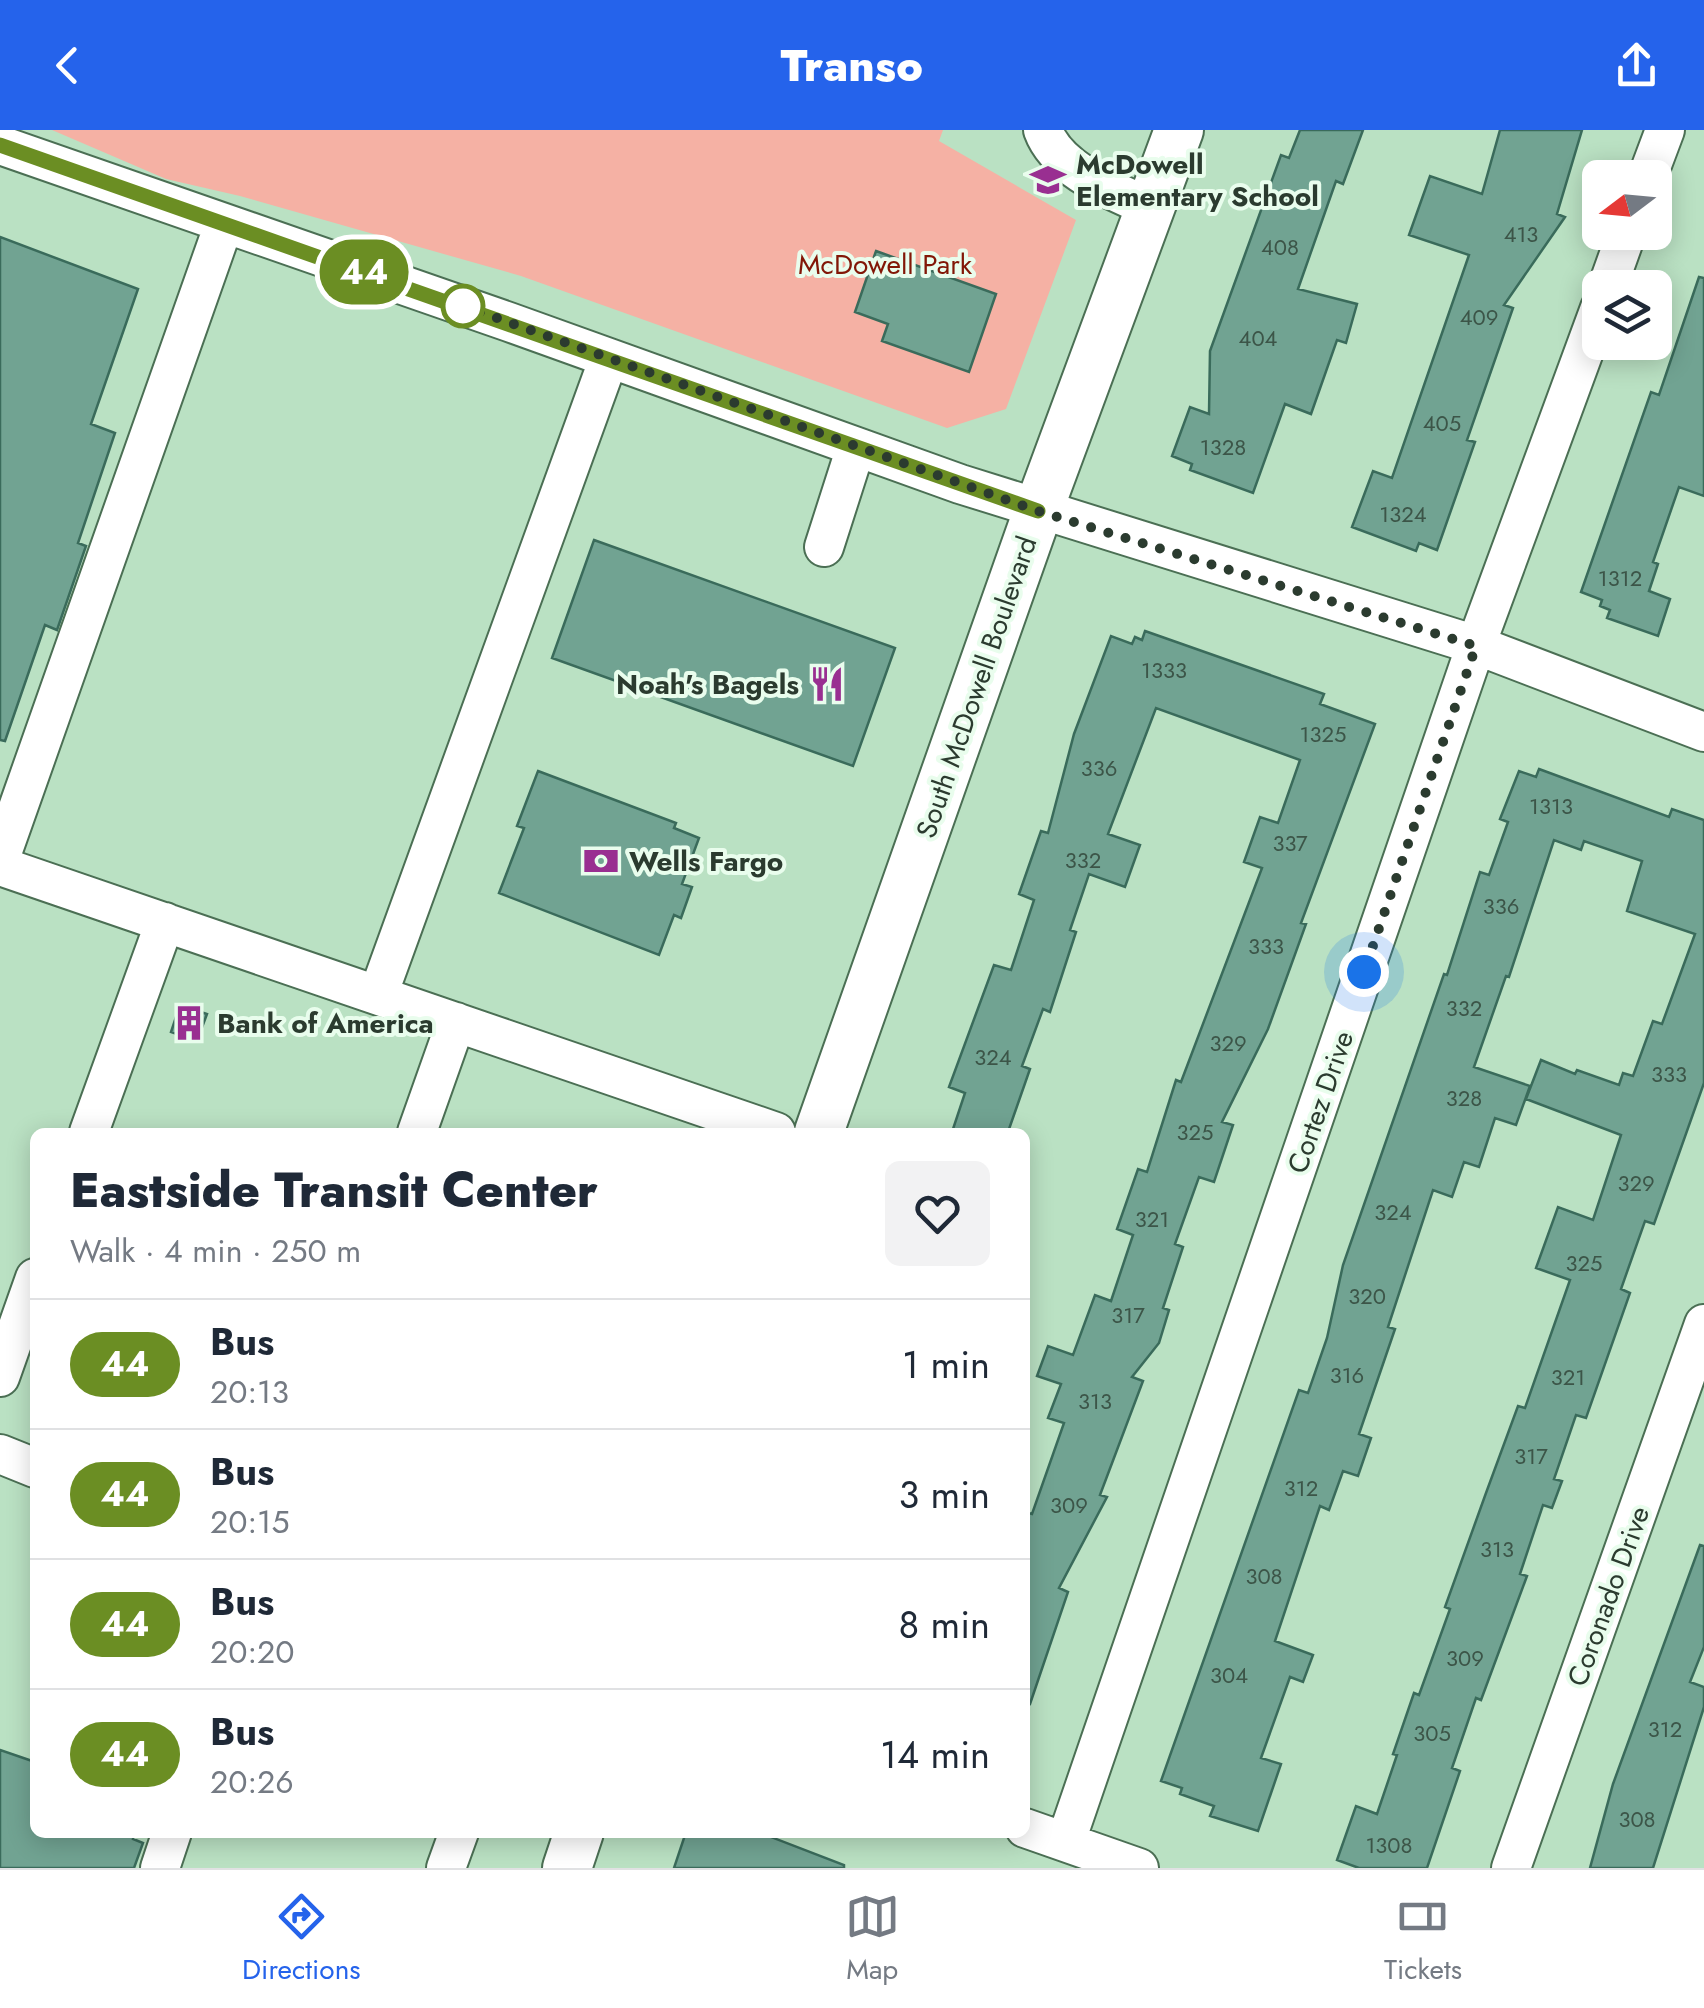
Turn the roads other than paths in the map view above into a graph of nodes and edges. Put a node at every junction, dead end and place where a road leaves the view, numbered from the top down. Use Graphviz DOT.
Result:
graph roads {
  1 [pos="1044,130"];
  2 [pos="1179,130"];
  3 [pos="1665,130"];
  4 [pos="0,145"];
  5 [pos="1654,160"];
  6 [pos="1151,208"];
  7 [pos="224,224"];
  8 [pos="1582,357"];
  9 [pos="609,358"];
  10 [pos="856,447"];
  11 [pos="1038,511"];
  12 [pos="824,547"];
  13 [pos="1476,646"];
  14 [pos="1704,732"];
  15 [pos="0,862"];
  16 [pos="165,922"];
  17 [pos="378,995"];
  18 [pos="456,1022"];
  19 [pos="90,1128"];
  20 [pos="418,1128"];
  21 [pos="764,1128"];
  22 [pos="820,1128"];
  23 [pos="30,1292"];
  24 [pos="1704,1324"];
  25 [pos="0,1377"];
  26 [pos="0,1454"];
  27 [pos="30,1466"];
  28 [pos="1030,1830"];
  29 [pos="170,1838"];
  30 [pos="457,1838"];
  31 [pos="577,1838"];
  32 [pos="1066,1841"];
  33 [pos="160,1868"];
  34 [pos="446,1868"];
  35 [pos="567,1868"];
  36 [pos="1140,1868"];
  37 [pos="1511,1868"];
  1 -- 6 [label="street"];
  2 -- 6 [label="main road, South McDowell Boulevard"];
  3 -- 5 [label="street"];
  4 -- 7 [label="street"];
  6 -- 11 [label="main road, South McDowell Boulevard"];
  7 -- 9 [label="street"];
  7 -- 15 [label="street"];
  8 -- 13 [label="street, Cortez Drive"];
  9 -- 10 [label="street"];
  9 -- 17 [label="street"];
  10 -- 11 [label="street"];
  10 -- 12 [label="street"];
  11 -- 13 [label="street"];
  11 -- 22 [label="main road, South McDowell Boulevard"];
  13 -- 14 [label="street"];
  13 -- 32 [label="street, Cortez Drive"];
  15 -- 16 [label="street"];
  16 -- 17 [label="street"];
  16 -- 19 [label="street"];
  17 -- 18 [label="street"];
  18 -- 20 [label="street"];
  18 -- 21 [label="street"];
  23 -- 25 [label="street"];
  24 -- 37 [label="street, Coronado Drive"];
  26 -- 27 [label="street"];
  28 -- 32 [label="street"];
  29 -- 33 [label="street"];
  30 -- 34 [label="street"];
  31 -- 35 [label="main road"];
  32 -- 36 [label="street"];
}
